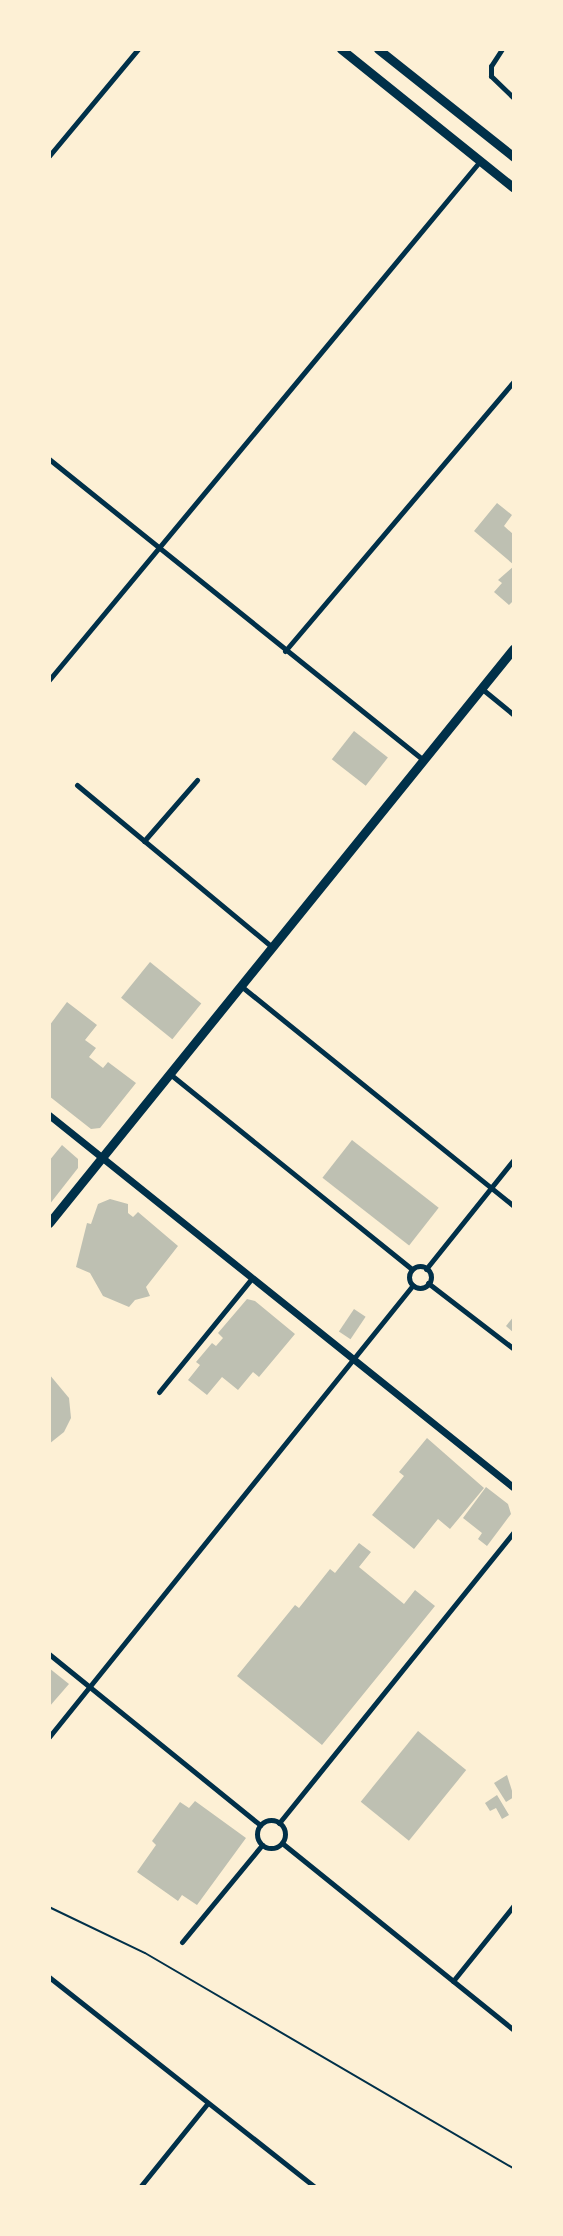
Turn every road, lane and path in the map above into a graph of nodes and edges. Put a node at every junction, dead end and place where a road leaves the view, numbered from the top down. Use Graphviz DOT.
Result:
graph roads {
  1 [pos="138,49"];
  2 [pos="341,49"];
  3 [pos="378,49"];
  4 [pos="502,49"];
  5 [pos="514,98"];
  6 [pos="49,156"];
  7 [pos="514,157"];
  8 [pos="480,160"];
  9 [pos="514,188"];
  10 [pos="514,381"];
  11 [pos="49,459"];
  12 [pos="157,547"];
  13 [pos="514,648"];
  14 [pos="285,651"];
  15 [pos="49,680"];
  16 [pos="481,688"];
  17 [pos="514,715"];
  18 [pos="423,760"];
  19 [pos="197,780"];
  20 [pos="77,785"];
  21 [pos="144,841"];
  22 [pos="272,947"];
  23 [pos="241,986"];
  24 [pos="170,1074"];
  25 [pos="49,1115"];
  26 [pos="104,1157"];
  27 [pos="514,1159"];
  28 [pos="491,1187"];
  29 [pos="514,1206"];
  30 [pos="49,1223"];
  31 [pos="412,1269"];
  32 [pos="426,1269"];
  33 [pos="252,1278"];
  34 [pos="428,1283"];
  35 [pos="413,1285"];
  36 [pos="514,1349"];
  37 [pos="354,1360"];
  38 [pos="159,1392"];
  39 [pos="514,1488"];
  40 [pos="514,1532"];
  41 [pos="49,1654"];
  42 [pos="89,1686"];
  43 [pos="49,1737"];
  44 [pos="279,1823"];
  45 [pos="260,1825"];
  46 [pos="282,1843"];
  47 [pos="262,1845"];
  48 [pos="514,1905"];
  49 [pos="49,1907"];
  50 [pos="182,1942"];
  51 [pos="49,1977"];
  52 [pos="453,1981"];
  53 [pos="514,2031"];
  54 [pos="207,2104"];
  55 [pos="514,2169"];
  56 [pos="139,2187"];
  57 [pos="315,2187"];
  1 -- 6 [label="street"];
  2 -- 8 [label="main road"];
  3 -- 7 [label="main road"];
  4 -- 5 [label="street"];
  8 -- 9 [label="main road"];
  8 -- 12 [label="street"];
  10 -- 14 [label="street"];
  11 -- 12 [label="street"];
  12 -- 14 [label="street"];
  12 -- 15 [label="street"];
  13 -- 16 [label="main road"];
  14 -- 18 [label="street"];
  16 -- 17 [label="street"];
  16 -- 18 [label="main road"];
  18 -- 22 [label="main road"];
  19 -- 21 [label="street"];
  20 -- 21 [label="street"];
  21 -- 22 [label="street"];
  22 -- 23 [label="main road"];
  23 -- 24 [label="main road"];
  23 -- 28 [label="street"];
  24 -- 26 [label="main road"];
  24 -- 31 [label="street"];
  25 -- 26 [label="street"];
  26 -- 30 [label="main road"];
  26 -- 33 [label="street"];
  27 -- 28 [label="street"];
  28 -- 29 [label="street"];
  28 -- 32 [label="street"];
  31 -- 32 [label="street"];
  31 -- 35 [label="street"];
  32 -- 34 [label="street"];
  33 -- 37 [label="street"];
  33 -- 38 [label="street"];
  34 -- 35 [label="street"];
  34 -- 36 [label="street"];
  35 -- 37 [label="street"];
  37 -- 39 [label="street"];
  37 -- 42 [label="street"];
  40 -- 44 [label="street"];
  41 -- 42 [label="street"];
  42 -- 43 [label="street"];
  42 -- 45 [label="street"];
  44 -- 45 [label="street"];
  44 -- 46 [label="street"];
  45 -- 47 [label="street"];
  46 -- 47 [label="street"];
  46 -- 52 [label="street"];
  47 -- 50 [label="street"];
  48 -- 52 [label="street"];
  49 -- 55 [label="path"];
  51 -- 54 [label="street"];
  52 -- 53 [label="street"];
  54 -- 56 [label="street"];
  54 -- 57 [label="street"];
}
